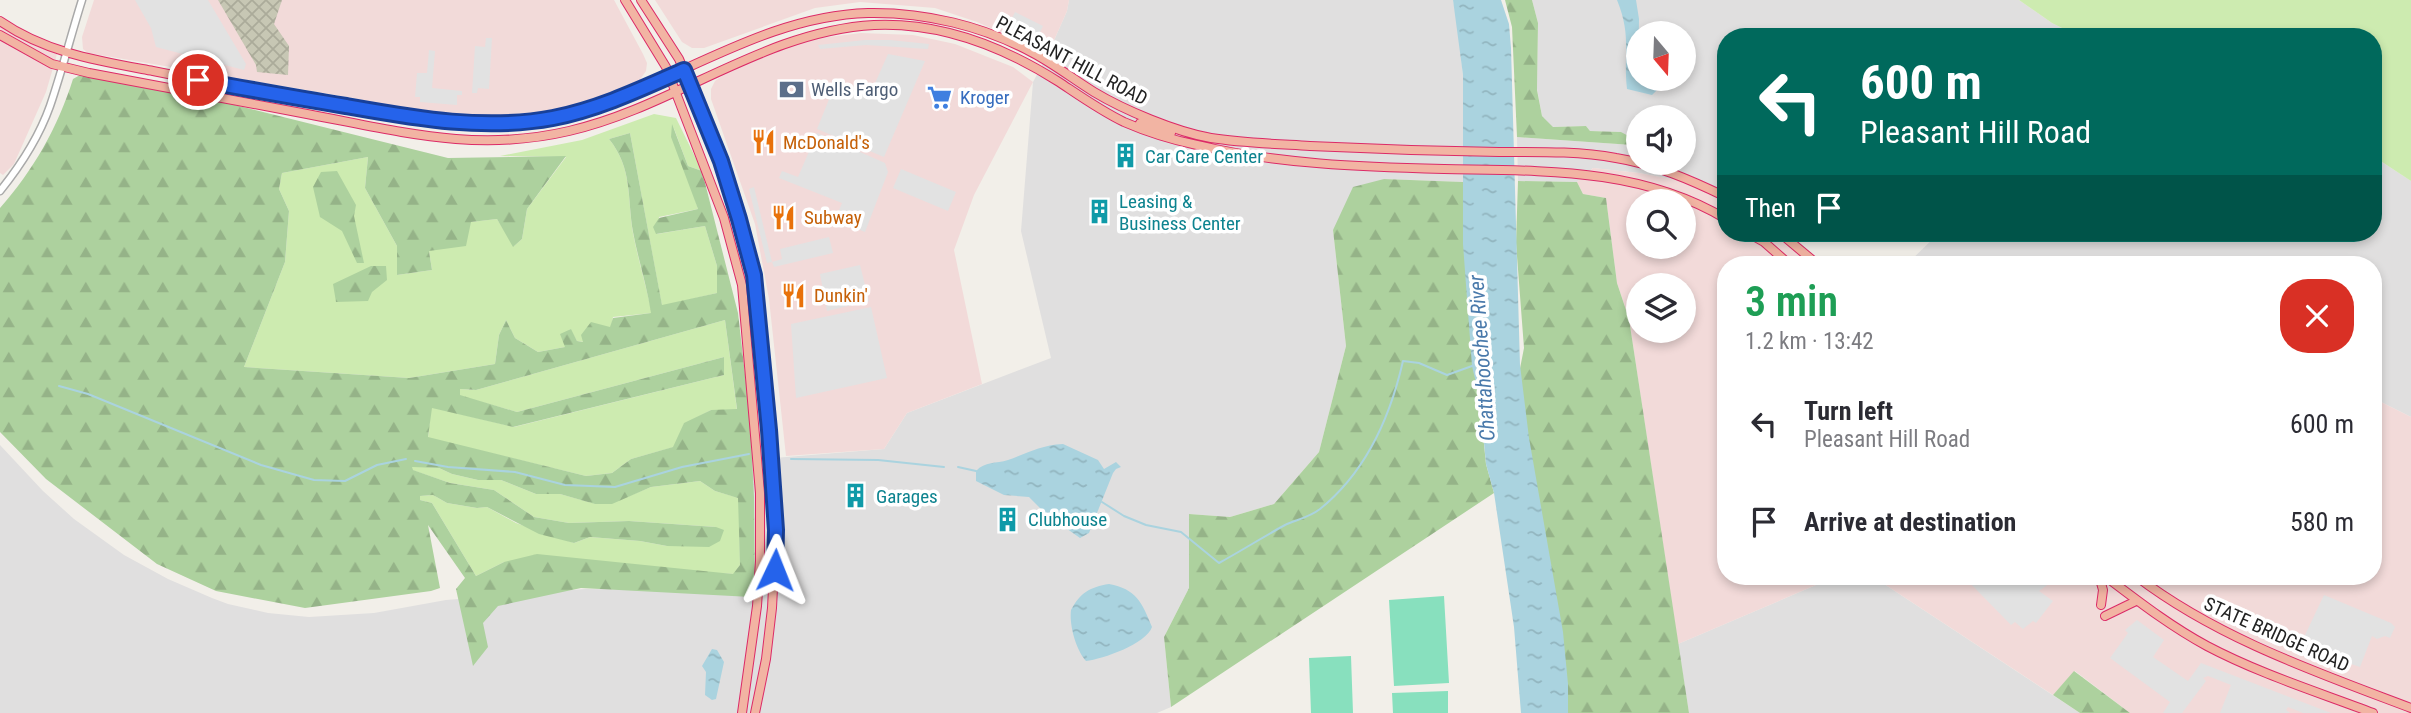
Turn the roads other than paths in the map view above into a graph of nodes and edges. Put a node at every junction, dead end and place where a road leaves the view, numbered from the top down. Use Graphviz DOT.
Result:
graph roads {
  1 [pos="82,0"];
  2 [pos="625,0"];
  3 [pos="641,0"];
  4 [pos="0,21"];
  5 [pos="0,35"];
  6 [pos="65,53"];
  7 [pos="62,66"];
  8 [pos="684,70"];
  9 [pos="670,76"];
  10 [pos="690,86"];
  11 [pos="676,92"];
  12 [pos="1122,121"];
  13 [pos="1208,137"];
  14 [pos="0,191"];
  15 [pos="1717,193"];
  16 [pos="1717,214"];
  17 [pos="1764,242"];
  18 [pos="1791,242"];
  19 [pos="1779,256"];
  20 [pos="1807,256"];
  21 [pos="2102,585"];
  22 [pos="2116,585"];
  23 [pos="2148,585"];
  24 [pos="2136,601"];
  25 [pos="2101,605"];
  26 [pos="2105,616"];
  27 [pos="2411,708"];
  28 [pos="742,713"];
  29 [pos="755,713"];
  30 [pos="2373,713"];
  1 -- 6 [label="street"];
  2 -- 9 [label="highway"];
  3 -- 8 [label="highway"];
  4 -- 6 [label="highway, PLEASANT HILL ROAD"];
  5 -- 7 [label="highway, PLEASANT HILL ROAD"];
  6 -- 7 [label="street"];
  6 -- 9 [label="highway, PLEASANT HILL ROAD"];
  7 -- 11 [label="highway, PLEASANT HILL ROAD"];
  7 -- 14 [label="street"];
  8 -- 9 [label="highway, PLEASANT HILL ROAD"];
  8 -- 10 [label="highway"];
  8 -- 13 [label="highway, PLEASANT HILL ROAD"];
  9 -- 11 [label="highway"];
  10 -- 11 [label="highway, PLEASANT HILL ROAD"];
  10 -- 12 [label="highway, PLEASANT HILL ROAD"];
  10 -- 29 [label="highway"];
  11 -- 28 [label="highway"];
  12 -- 13 [label="highway"];
  12 -- 16 [label="highway, PLEASANT HILL ROAD"];
  13 -- 15 [label="highway, PLEASANT HILL ROAD"];
  17 -- 19 [label="highway"];
  18 -- 20 [label="highway"];
  21 -- 25 [label="highway"];
  22 -- 24 [label="highway, STATE BRIDGE ROAD"];
  23 -- 27 [label="highway, STATE BRIDGE ROAD"];
  24 -- 26 [label="highway"];
  24 -- 30 [label="highway, STATE BRIDGE ROAD"];
}
